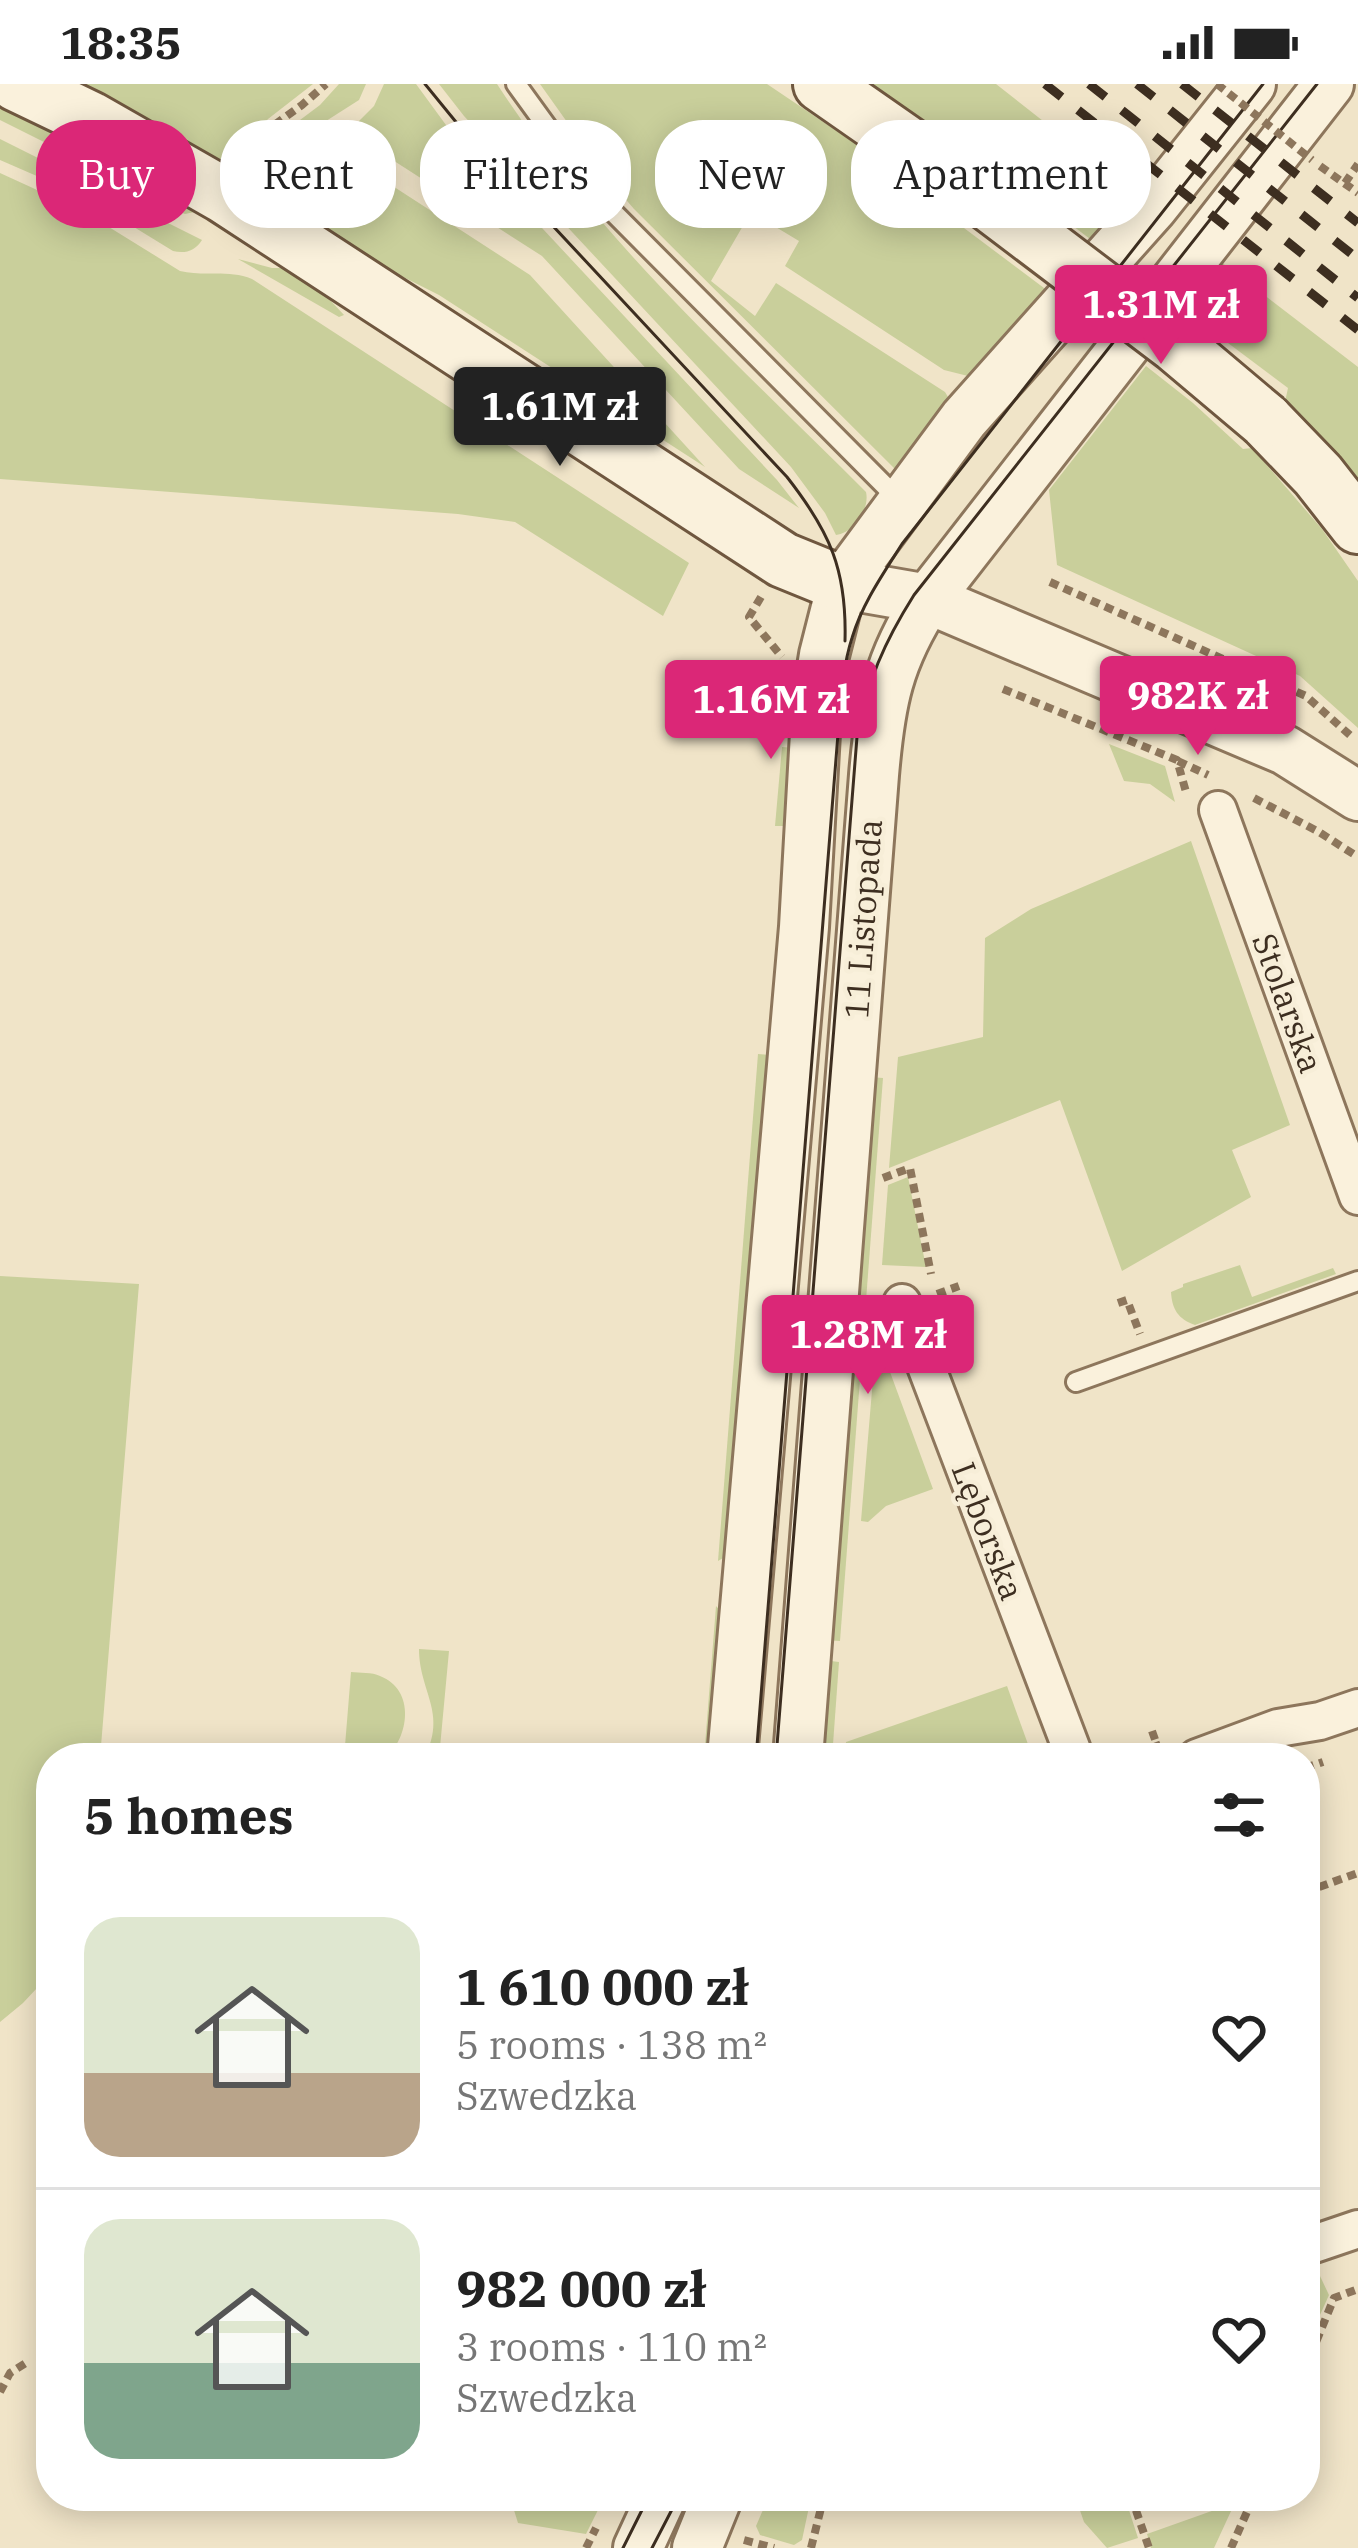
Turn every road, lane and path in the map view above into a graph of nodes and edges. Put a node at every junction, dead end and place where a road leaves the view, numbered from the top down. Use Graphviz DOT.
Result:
graph roads {
  1 [pos="16,84"];
  2 [pos="326,84"];
  3 [pos="516,84"];
  4 [pos="821,84"];
  5 [pos="1217,84"];
  6 [pos="1250,84"];
  7 [pos="1329,84"];
  8 [pos="281,120"];
  9 [pos="1358,164"];
  10 [pos="1345,183"];
  11 [pos="1358,193"];
  12 [pos="902,502"];
  13 [pos="1358,526"];
  14 [pos="1050,582"];
  15 [pos="842,584"];
  16 [pos="928,599"];
  17 [pos="1004,689"];
  18 [pos="1358,742"];
  19 [pos="1358,796"];
  20 [pos="1218,801"];
  21 [pos="1358,857"];
  22 [pos="882,1178"];
  23 [pos="1358,1196"];
  24 [pos="932,1274"];
  25 [pos="1358,1281"];
  26 [pos="959,1286"];
  27 [pos="919,1299"];
  28 [pos="1076,1382"];
  29 [pos="1358,1708"];
  30 [pos="1152,1731"];
  31 [pos="733,1743"];
  32 [pos="799,1743"];
  33 [pos="1070,1743"];
  34 [pos="1156,1743"];
  35 [pos="1238,1743"];
  36 [pos="1358,1873"];
  37 [pos="1320,1887"];
  38 [pos="1358,2229"];
  39 [pos="1320,2242"];
  40 [pos="1358,2289"];
  41 [pos="1320,2332"];
  42 [pos="29,2361"];
  43 [pos="0,2392"];
  44 [pos="719,2511"];
  45 [pos="818,2511"];
  46 [pos="1137,2511"];
  47 [pos="1248,2511"];
  48 [pos="720,2544"];
  49 [pos="774,2548"];
  50 [pos="811,2548"];
  51 [pos="1149,2548"];
  52 [pos="1232,2548"];
  1 -- 15 [label="main road"];
  2 -- 8 [label="path"];
  3 -- 12 [label="lane"];
  4 -- 13 [label="main road, bridge"];
  5 -- 10 [label="path, bridge"];
  6 -- 12 [label="street, 11 Listopada"];
  7 -- 16 [label="street, 11 Listopada"];
  9 -- 10 [label="path"];
  10 -- 11 [label="path"];
  12 -- 15 [label="street, 11 Listopada"];
  14 -- 18 [label="path"];
  15 -- 16 [label="street"];
  15 -- 31 [label="street, 11 Listopada"];
  16 -- 19 [label="street"];
  16 -- 32 [label="street, 11 Listopada"];
  17 -- 20 [label="path"];
  20 -- 21 [label="path"];
  20 -- 23 [label="street, Stolarska"];
  22 -- 24 [label="path"];
  25 -- 28 [label="lane"];
  26 -- 27 [label="path"];
  27 -- 33 [label="street, Lęborska"];
  29 -- 35 [label="street"];
  30 -- 34 [label="path"];
  36 -- 37 [label="path"];
  38 -- 39 [label="street"];
  40 -- 41 [label="path"];
  42 -- 43 [label="path"];
  44 -- 48 [label="street"];
  45 -- 50 [label="path"];
  46 -- 51 [label="path"];
  47 -- 52 [label="path"];
  48 -- 49 [label="path"];
}
